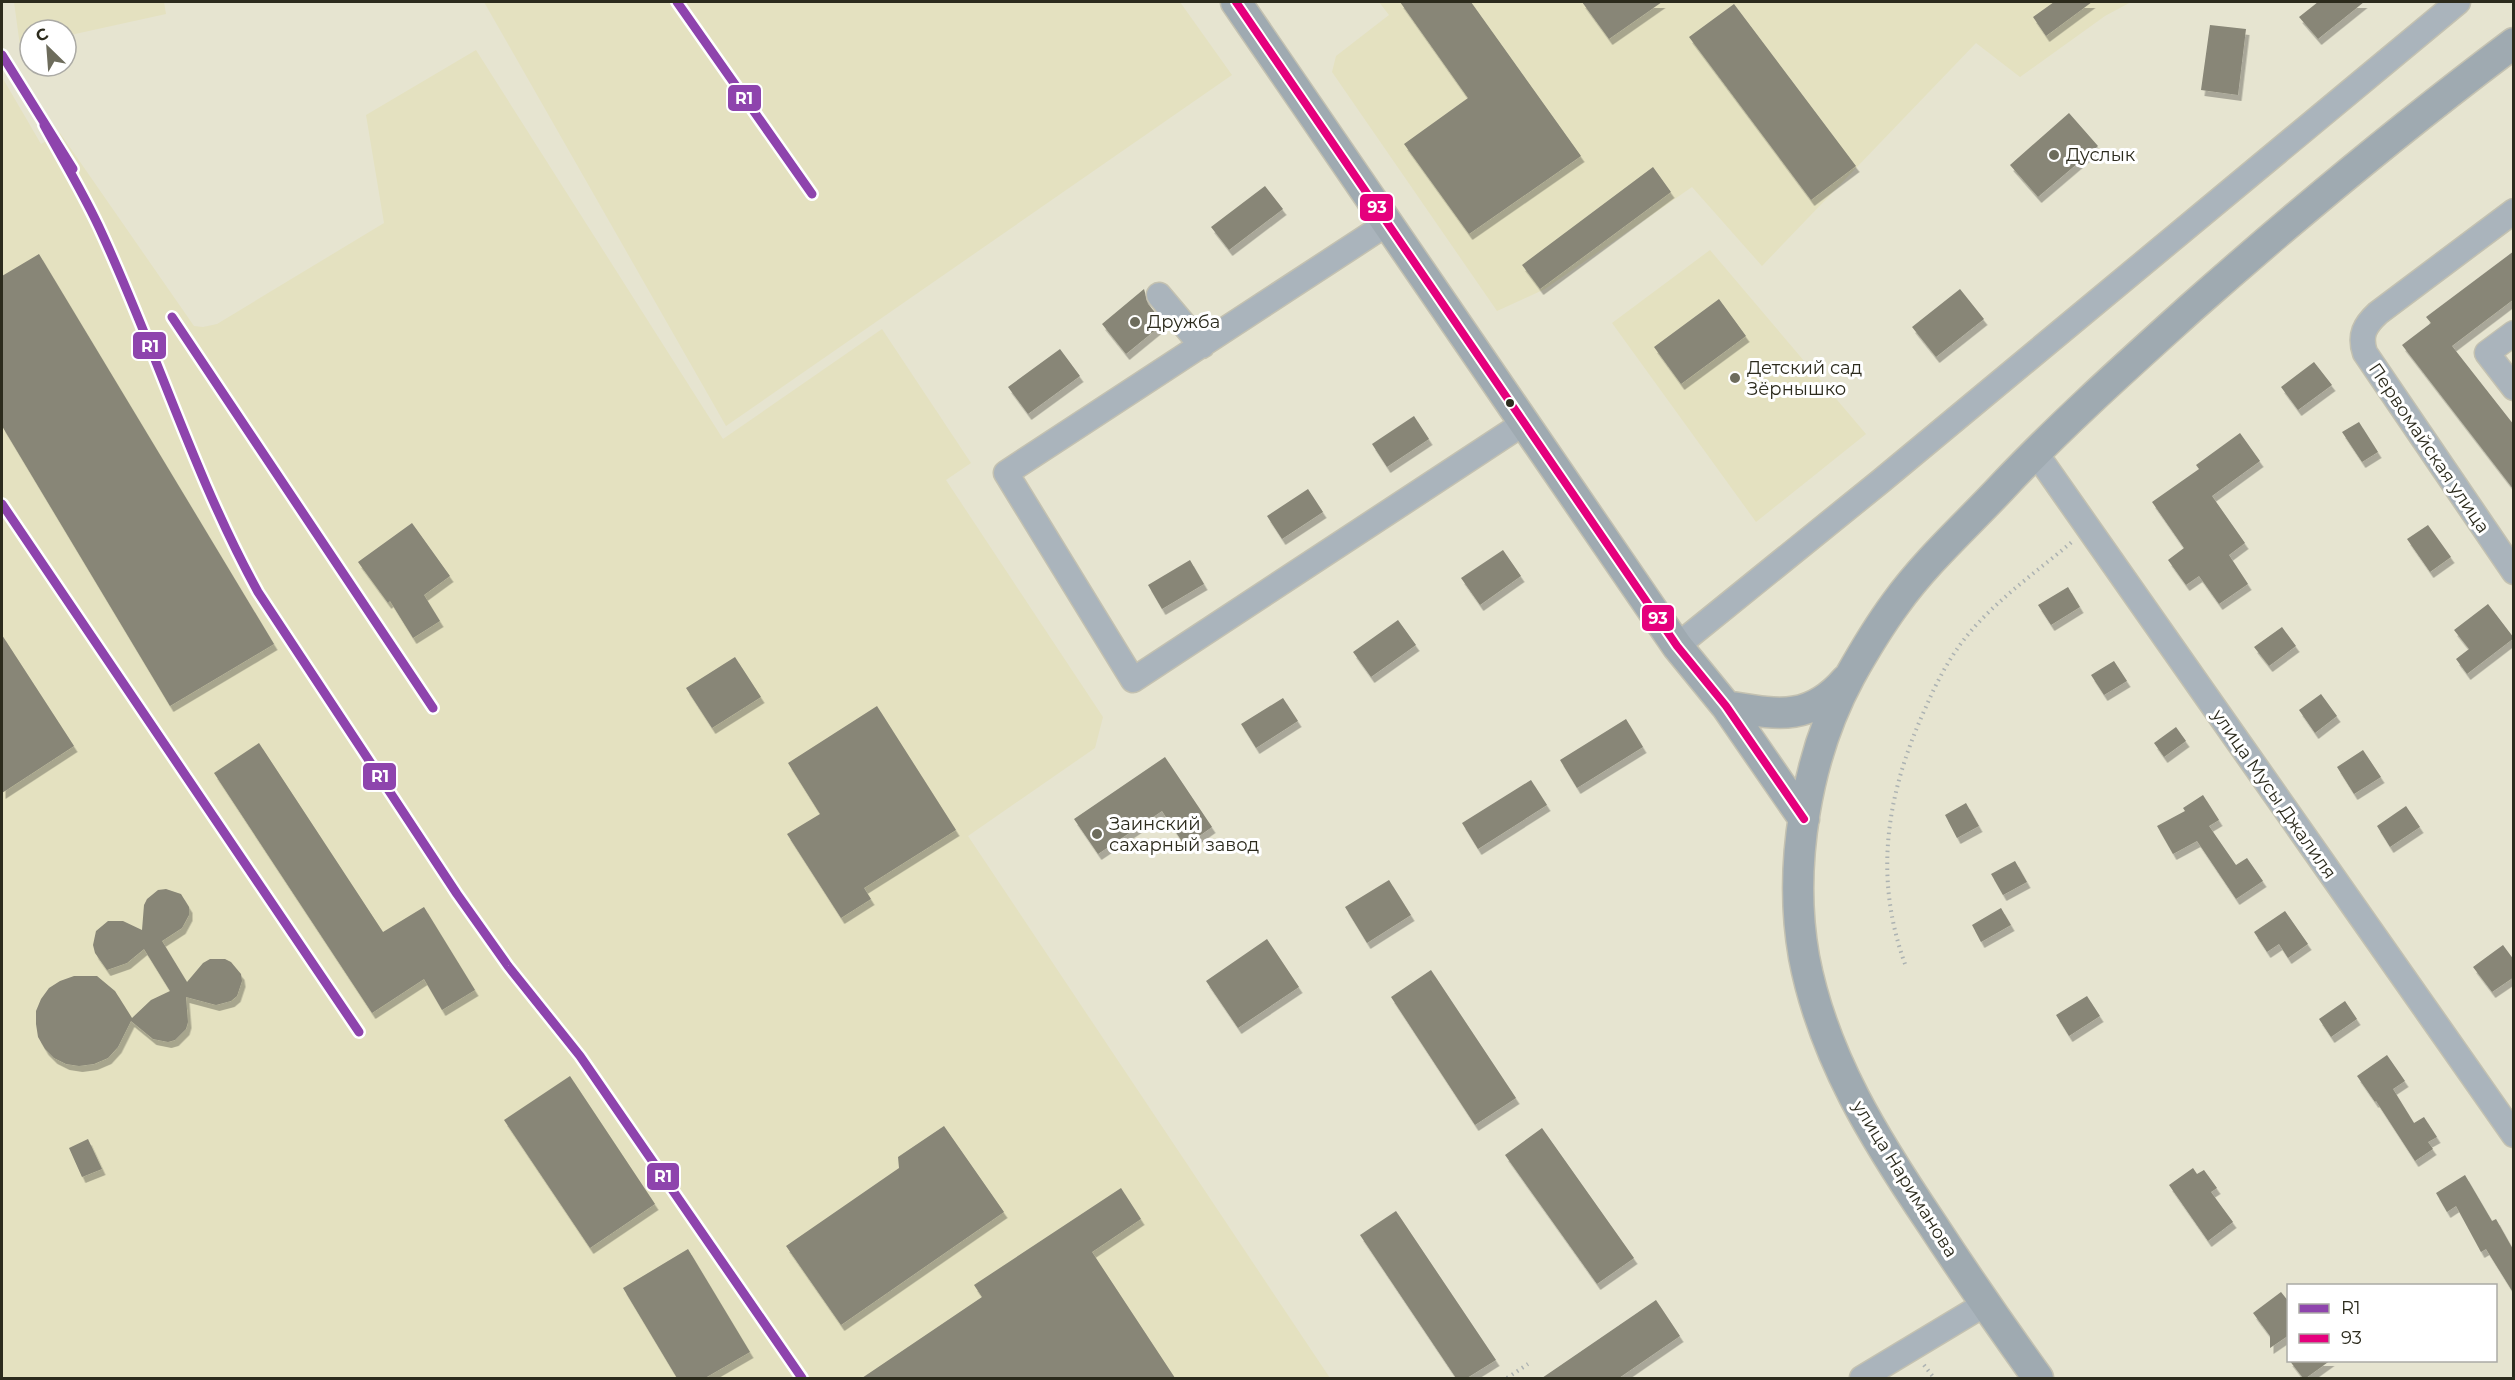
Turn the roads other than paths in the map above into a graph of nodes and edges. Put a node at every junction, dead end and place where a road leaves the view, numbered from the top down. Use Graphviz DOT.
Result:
graph roads {
  1 [pos="1236,2"];
  2 [pos="2458,2"];
  3 [pos="2514,43"];
  4 [pos="2513,211"];
  5 [pos="1388,224"];
  6 [pos="1159,295"];
  7 [pos="2514,333"];
  8 [pos="1202,346"];
  9 [pos="2514,388"];
  10 [pos="1524,423"];
  11 [pos="2035,452"];
  12 [pos="2506,543"];
  13 [pos="2514,572"];
  14 [pos="1677,646"];
  15 [pos="1852,672"];
  16 [pos="1725,706"];
  17 [pos="1804,819"];
  18 [pos="2514,1135"];
  19 [pos="1985,1304"];
  20 [pos="1862,1378"];
  21 [pos="2038,1378"];
  1 -- 5 [label="main road"];
  2 -- 14 [label="street"];
  3 -- 11 [label="main road"];
  4 -- 12 [label="street, Первомайская улица"];
  5 -- 8 [label="street"];
  5 -- 10 [label="main road"];
  6 -- 8 [label="street"];
  7 -- 9 [label="street"];
  8 -- 10 [label="street"];
  10 -- 14 [label="main road"];
  11 -- 15 [label="main road"];
  11 -- 18 [label="street, улица Мусы Джалиля"];
  12 -- 13 [label="street, Первомайская улица"];
  14 -- 16 [label="main road"];
  15 -- 16 [label="main road"];
  15 -- 17 [label="main road, улица Нариманова"];
  16 -- 17 [label="main road"];
  17 -- 19 [label="main road, улица Нариманова"];
  19 -- 20 [label="street"];
  19 -- 21 [label="main road, улица Нариманова"];
}
